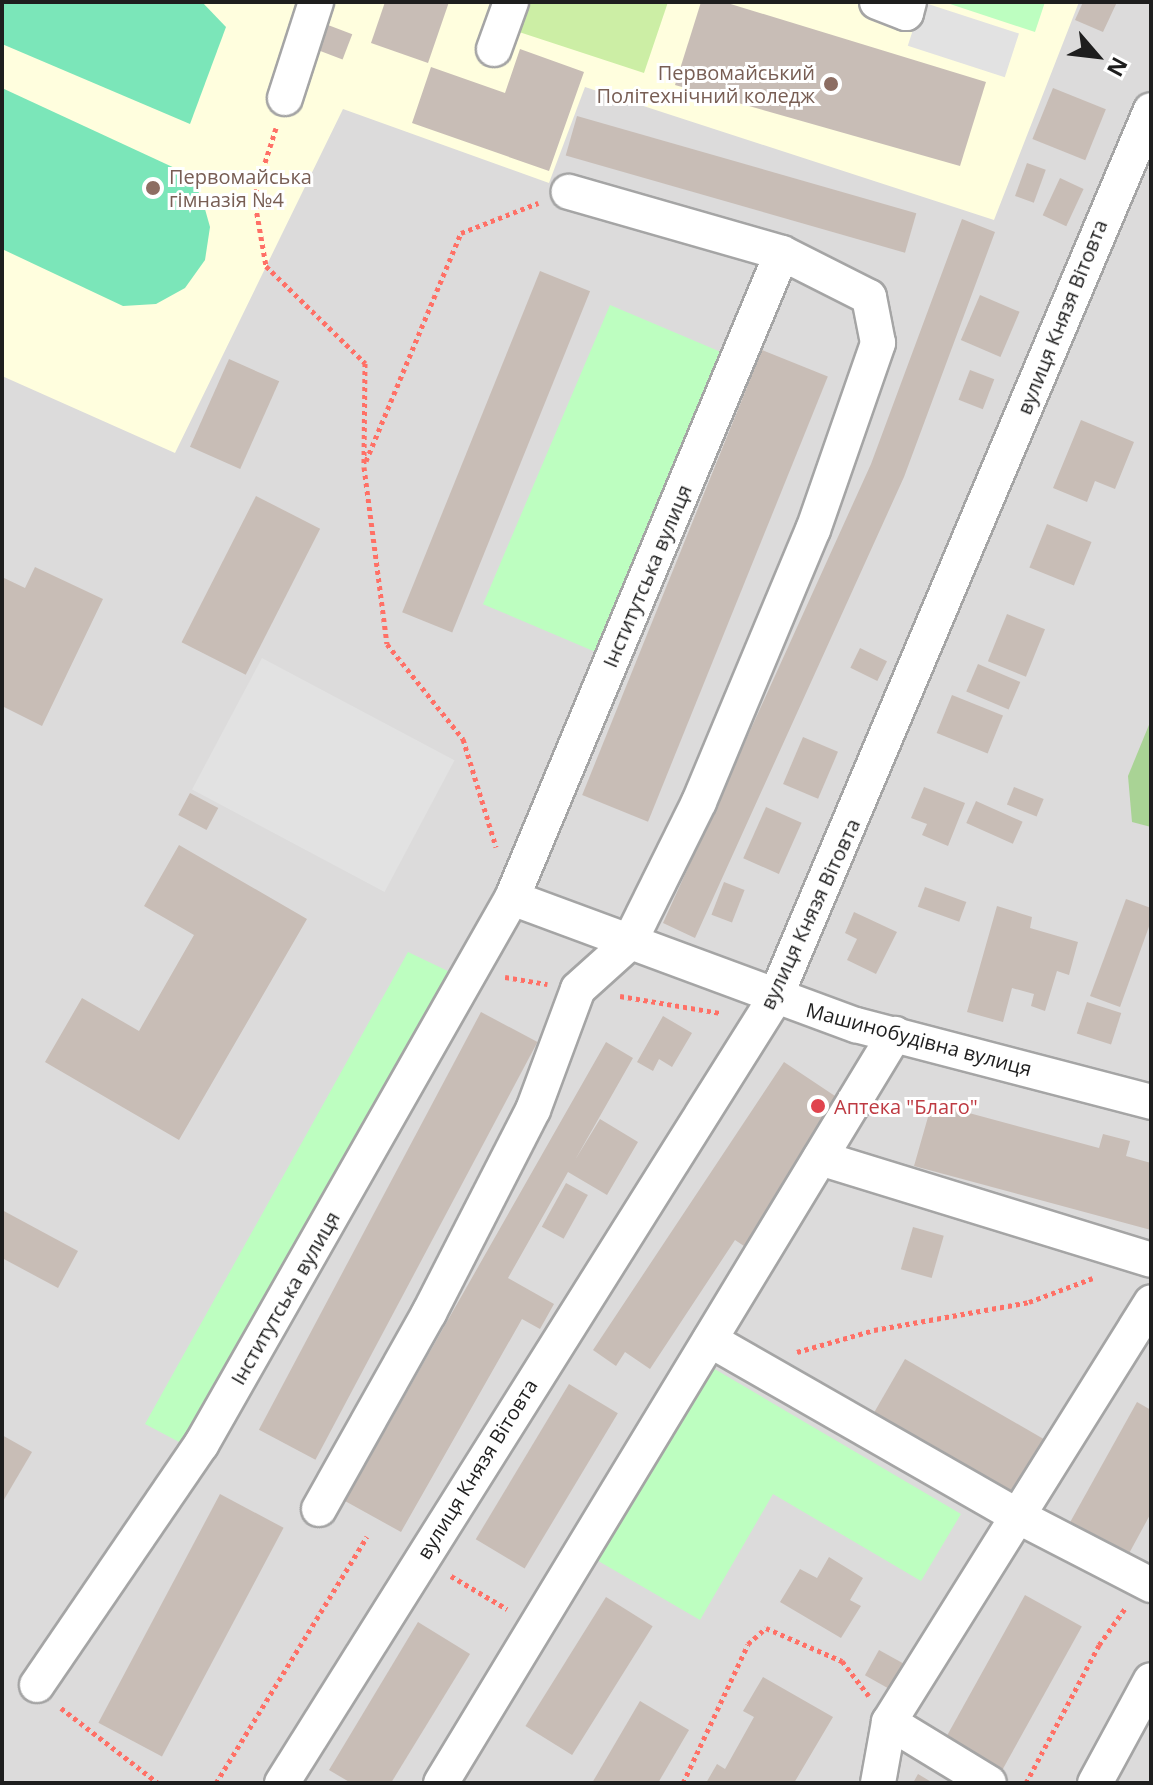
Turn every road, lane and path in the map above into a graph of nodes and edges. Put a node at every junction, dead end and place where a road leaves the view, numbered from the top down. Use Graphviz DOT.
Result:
graph roads {
  1 [pos="316,2"];
  2 [pos="511,2"];
  3 [pos="877,2"];
  4 [pos="909,2"];
  5 [pos="494,49"];
  6 [pos="285,98"];
  7 [pos="1151,110"];
  8 [pos="1141,158"];
  9 [pos="569,192"];
  10 [pos="782,253"];
  11 [pos="364,467"];
  12 [pos="512,898"];
  13 [pos="629,943"];
  14 [pos="775,998"];
  15 [pos="895,1034"];
  16 [pos="1151,1102"];
  17 [pos="820,1158"];
  18 [pos="1149,1259"];
  19 [pos="1151,1302"];
  20 [pos="710,1340"];
  21 [pos="753,1365"];
  22 [pos="319,1509"];
  23 [pos="1021,1518"];
  24 [pos="367,1537"];
  25 [pos="443,1571"];
  26 [pos="1148,1583"];
  27 [pos="536,1626"];
  28 [pos="1151,1680"];
  29 [pos="37,1685"];
  30 [pos="889,1722"];
  31 [pos="158,1783"];
  32 [pos="216,1783"];
  33 [pos="282,1783"];
  34 [pos="441,1783"];
  35 [pos="683,1783"];
  36 [pos="878,1783"];
  37 [pos="989,1783"];
  38 [pos="1026,1783"];
  39 [pos="1095,1783"];
  1 -- 6 [label="street"];
  2 -- 5 [label="street"];
  3 -- 4 [label="street"];
  6 -- 11 [label="path"];
  7 -- 8 [label="street, вулиця Князя Вітовта"];
  8 -- 14 [label="street, вулиця Князя Вітовта"];
  9 -- 10 [label="street"];
  9 -- 11 [label="path"];
  10 -- 12 [label="street, Інститутська вулиця"];
  10 -- 13 [label="street"];
  11 -- 12 [label="path"];
  12 -- 13 [label="street, Машинобудівна вулиця"];
  12 -- 29 [label="street, Інститутська вулиця"];
  13 -- 14 [label="street, Машинобудівна вулиця"];
  13 -- 22 [label="street"];
  14 -- 15 [label="street, Машинобудівна вулиця"];
  14 -- 33 [label="street, вулиця Князя Вітовта"];
  15 -- 16 [label="street, Машинобудівна вулиця"];
  15 -- 17 [label="street"];
  17 -- 18 [label="street"];
  17 -- 20 [label="street"];
  18 -- 21 [label="path"];
  19 -- 23 [label="street"];
  20 -- 21 [label="street"];
  20 -- 27 [label="street"];
  21 -- 23 [label="street"];
  23 -- 26 [label="street"];
  23 -- 30 [label="street"];
  24 -- 32 [label="path"];
  25 -- 27 [label="path"];
  26 -- 38 [label="path"];
  27 -- 34 [label="street"];
  28 -- 39 [label="street"];
  29 -- 31 [label="path"];
  30 -- 35 [label="path"];
  30 -- 36 [label="street"];
  30 -- 37 [label="street"];
}
